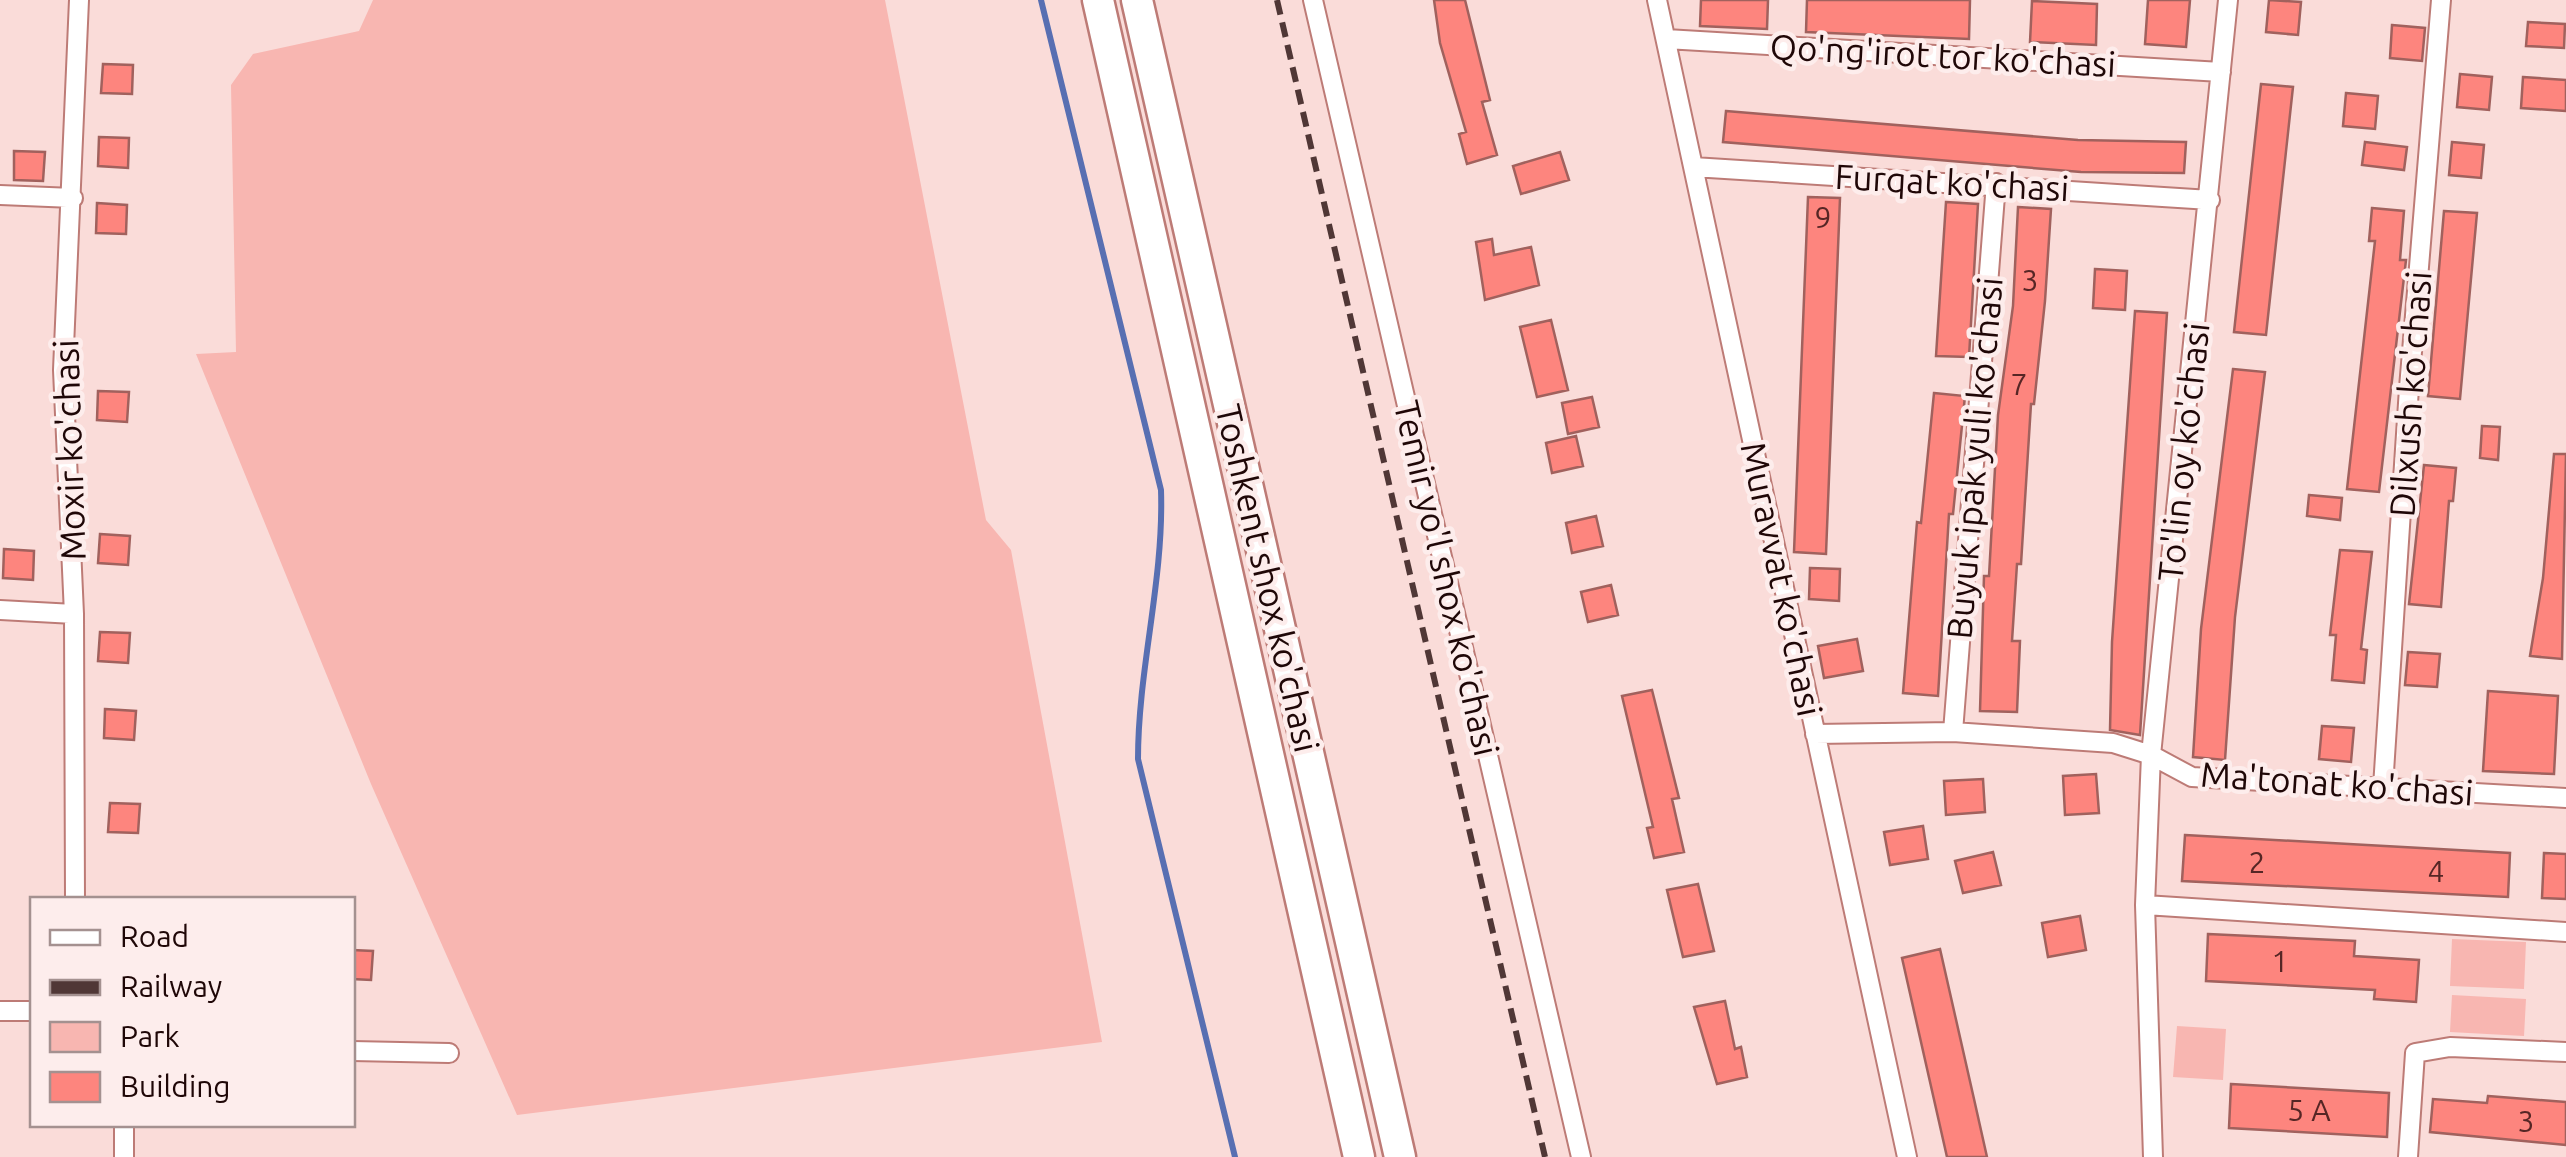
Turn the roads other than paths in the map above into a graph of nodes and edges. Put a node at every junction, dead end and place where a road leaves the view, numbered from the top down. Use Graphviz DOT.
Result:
graph roads {
  1 [pos="79,0"];
  2 [pos="1098,0"];
  3 [pos="1137,0"];
  4 [pos="1313,0"];
  5 [pos="1658,0"];
  6 [pos="2228,0"];
  7 [pos="2442,0"];
  8 [pos="1666,39"];
  9 [pos="2221,72"];
  10 [pos="1693,168"];
  11 [pos="1996,183"];
  12 [pos="0,195"];
  13 [pos="73,198"];
  14 [pos="2210,200"];
  15 [pos="0,610"];
  16 [pos="74,614"];
  17 [pos="1953,732"];
  18 [pos="1815,734"];
  19 [pos="2152,754"];
  20 [pos="2383,788"];
  21 [pos="2566,798"];
  22 [pos="75,897"];
  23 [pos="2145,905"];
  24 [pos="2566,932"];
  25 [pos="0,1011"];
  26 [pos="30,1012"];
  27 [pos="355,1050"];
  28 [pos="2566,1052"];
  29 [pos="449,1054"];
  30 [pos="124,1127"];
  31 [pos="124,1157"];
  32 [pos="1359,1157"];
  33 [pos="1400,1157"];
  34 [pos="1581,1157"];
  35 [pos="1907,1157"];
  36 [pos="2153,1157"];
  37 [pos="2408,1157"];
  1 -- 13 [label="street, Moxir ko'chasi"];
  2 -- 32 [label="highway"];
  3 -- 33 [label="highway, Toshkent shox ko'chasi"];
  4 -- 34 [label="street, Temir yo'l shox ko'chasi"];
  5 -- 8 [label="street, Muravvat ko'chasi"];
  6 -- 9 [label="street, To'lin oy ko'chasi"];
  7 -- 20 [label="street, Dilxush ko'chasi"];
  8 -- 9 [label="street, Qo'ng'irot tor ko'chasi"];
  8 -- 10 [label="street, Muravvat ko'chasi"];
  9 -- 14 [label="street, To'lin oy ko'chasi"];
  10 -- 11 [label="street, Furqat ko'chasi"];
  10 -- 18 [label="street, Muravvat ko'chasi"];
  11 -- 14 [label="street, Furqat ko'chasi"];
  11 -- 17 [label="street, Buyuk ipak yuli ko'chasi"];
  12 -- 13 [label="street"];
  13 -- 16 [label="street, Moxir ko'chasi"];
  14 -- 19 [label="street, To'lin oy ko'chasi"];
  15 -- 16 [label="street"];
  16 -- 22 [label="street, Moxir ko'chasi"];
  17 -- 18 [label="street, Ma'tonat ko'chasi"];
  17 -- 19 [label="street, Ma'tonat ko'chasi"];
  18 -- 35 [label="street, Muravvat ko'chasi"];
  19 -- 20 [label="street, Ma'tonat ko'chasi"];
  19 -- 23 [label="street, To'lin oy ko'chasi"];
  20 -- 21 [label="street, Ma'tonat ko'chasi"];
  23 -- 24 [label="street"];
  23 -- 36 [label="street, To'lin oy ko'chasi"];
  25 -- 26 [label="street"];
  27 -- 29 [label="street"];
  28 -- 37 [label="street"];
  30 -- 31 [label="street"];
}
